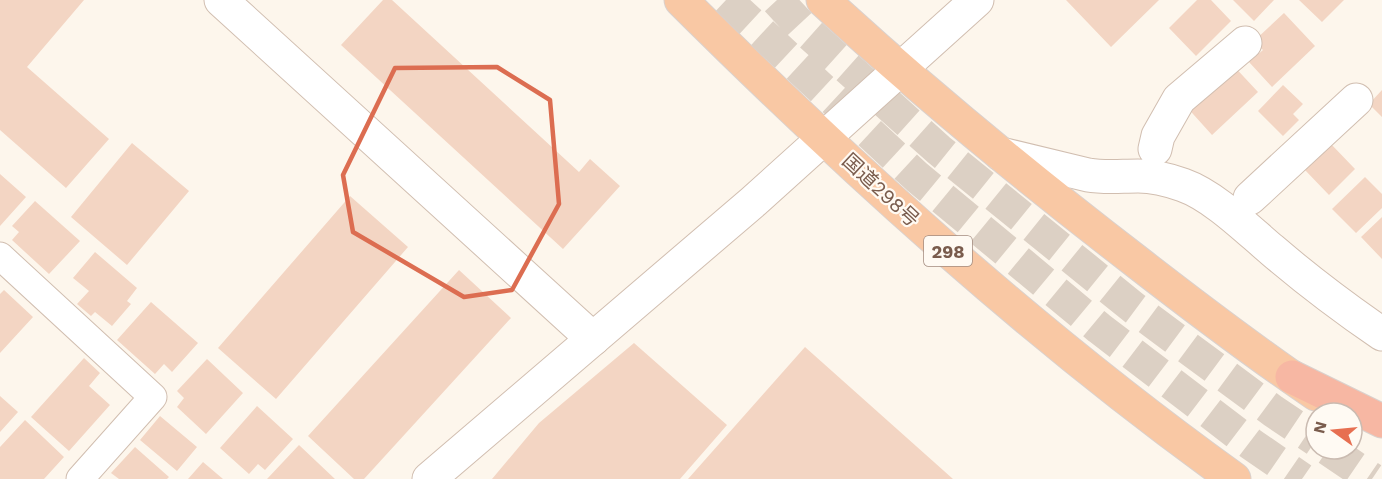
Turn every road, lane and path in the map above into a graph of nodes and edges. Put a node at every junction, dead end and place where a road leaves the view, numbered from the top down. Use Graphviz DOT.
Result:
graph roads {
  1 [pos="220,0"];
  2 [pos="681,0"];
  3 [pos="823,0"];
  4 [pos="977,0"];
  5 [pos="1245,43"];
  6 [pos="901,69"];
  7 [pos="1356,100"];
  8 [pos="824,138"];
  9 [pos="1155,149"];
  10 [pos="1001,154"];
  11 [pos="1250,198"];
  12 [pos="0,256"];
  13 [pos="1382,334"];
  14 [pos="592,339"];
  15 [pos="1292,378"];
  16 [pos="1326,401"];
  17 [pos="1382,421"];
  18 [pos="1364,426"];
  19 [pos="1382,438"];
  20 [pos="1206,469"];
  21 [pos="80,479"];
  22 [pos="429,479"];
  23 [pos="1234,479"];
  1 -- 14 [label="street"];
  2 -- 8 [label="highway, 国道298号 / 298"];
  3 -- 6 [label="highway"];
  4 -- 6 [label="street"];
  5 -- 9 [label="street"];
  6 -- 8 [label="street"];
  6 -- 10 [label="highway"];
  7 -- 11 [label="street"];
  8 -- 14 [label="street"];
  8 -- 20 [label="highway, 国道298号 / 298"];
  10 -- 13 [label="street"];
  10 -- 15 [label="highway"];
  12 -- 21 [label="lane"];
  14 -- 22 [label="street"];
  15 -- 16 [label="highway"];
  15 -- 17 [label="highway"];
  18 -- 19 [label="highway"];
  20 -- 23 [label="highway, 国道298号 / 298"];
}
